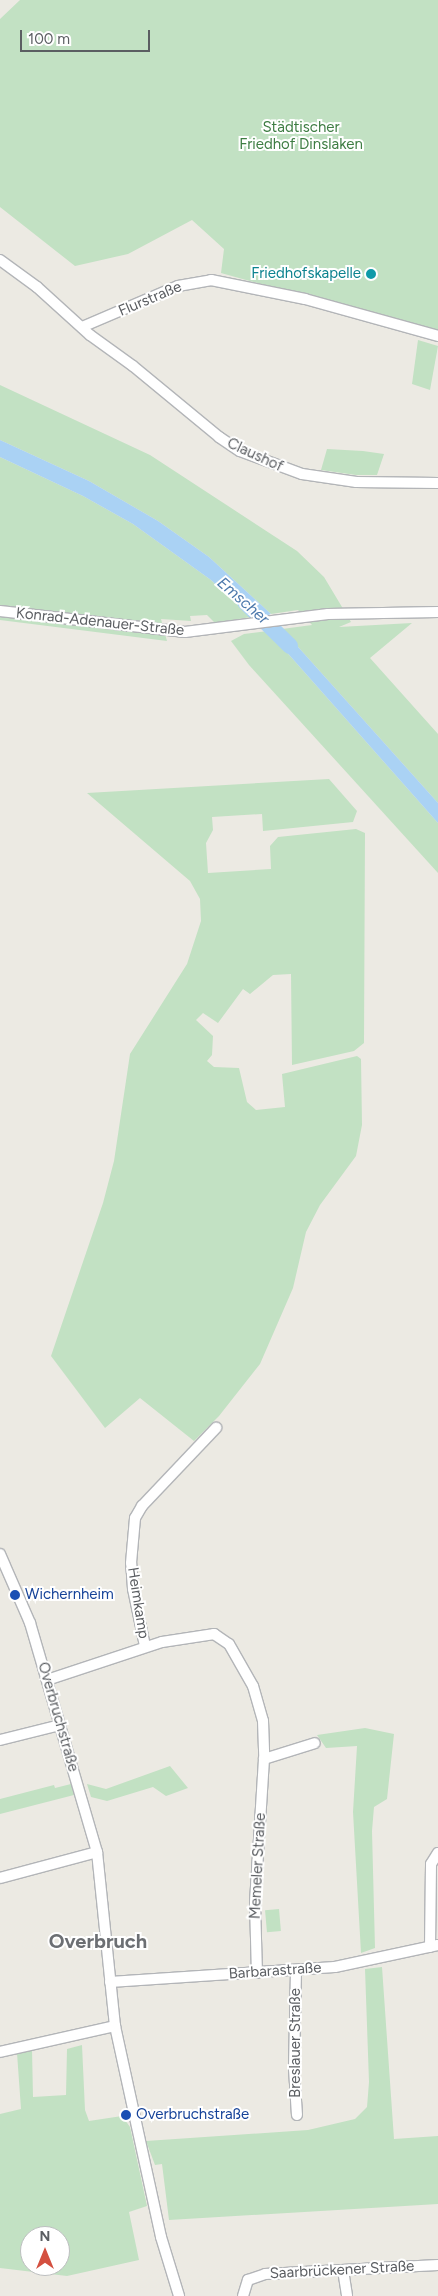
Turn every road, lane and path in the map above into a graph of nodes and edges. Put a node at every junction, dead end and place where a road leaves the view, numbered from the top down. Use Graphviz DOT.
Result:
graph roads {
  1 [pos="0,260"];
  2 [pos="82,327"];
  3 [pos="438,336"];
  4 [pos="438,483"];
  5 [pos="0,612"];
  6 [pos="438,612"];
  7 [pos="216,1428"];
  8 [pos="0,1554"];
  9 [pos="145,1646"];
  10 [pos="47,1680"];
  11 [pos="60,1724"];
  12 [pos="0,1740"];
  13 [pos="315,1742"];
  14 [pos="264,1759"];
  15 [pos="97,1852"];
  16 [pos="438,1853"];
  17 [pos="0,1878"];
  18 [pos="434,1946"];
  19 [pos="296,1971"];
  20 [pos="257,1973"];
  21 [pos="110,1982"];
  22 [pos="116,2026"];
  23 [pos="0,2052"];
  24 [pos="297,2116"];
  25 [pos="438,2265"];
  26 [pos="343,2270"];
  27 [pos="179,2296"];
  28 [pos="243,2296"];
  29 [pos="347,2296"];
  1 -- 2 [label="street"];
  2 -- 3 [label="street, Flurstraße"];
  2 -- 4 [label="street, Claushof"];
  5 -- 6 [label="street, Konrad-Adenauer-Straße"];
  7 -- 9 [label="street, Heimkamp"];
  8 -- 10 [label="street, Overbruchstraße"];
  9 -- 10 [label="street, Heimkamp"];
  9 -- 14 [label="street, Memeler Straße"];
  10 -- 11 [label="street, Overbruchstraße"];
  11 -- 12 [label="street"];
  11 -- 15 [label="street, Overbruchstraße"];
  13 -- 14 [label="street"];
  14 -- 20 [label="street, Memeler Straße"];
  15 -- 17 [label="street"];
  15 -- 21 [label="street, Overbruchstraße"];
  16 -- 18 [label="street"];
  18 -- 19 [label="street, Barbarastraße"];
  19 -- 20 [label="street, Barbarastraße"];
  19 -- 24 [label="street, Breslauer Straße"];
  20 -- 21 [label="street, Barbarastraße"];
  21 -- 22 [label="street, Overbruchstraße"];
  22 -- 23 [label="street"];
  22 -- 27 [label="street, Overbruchstraße"];
  25 -- 26 [label="street, Saarbrückener Straße"];
  26 -- 28 [label="street, Saarbrückener Straße"];
  26 -- 29 [label="street"];
}
